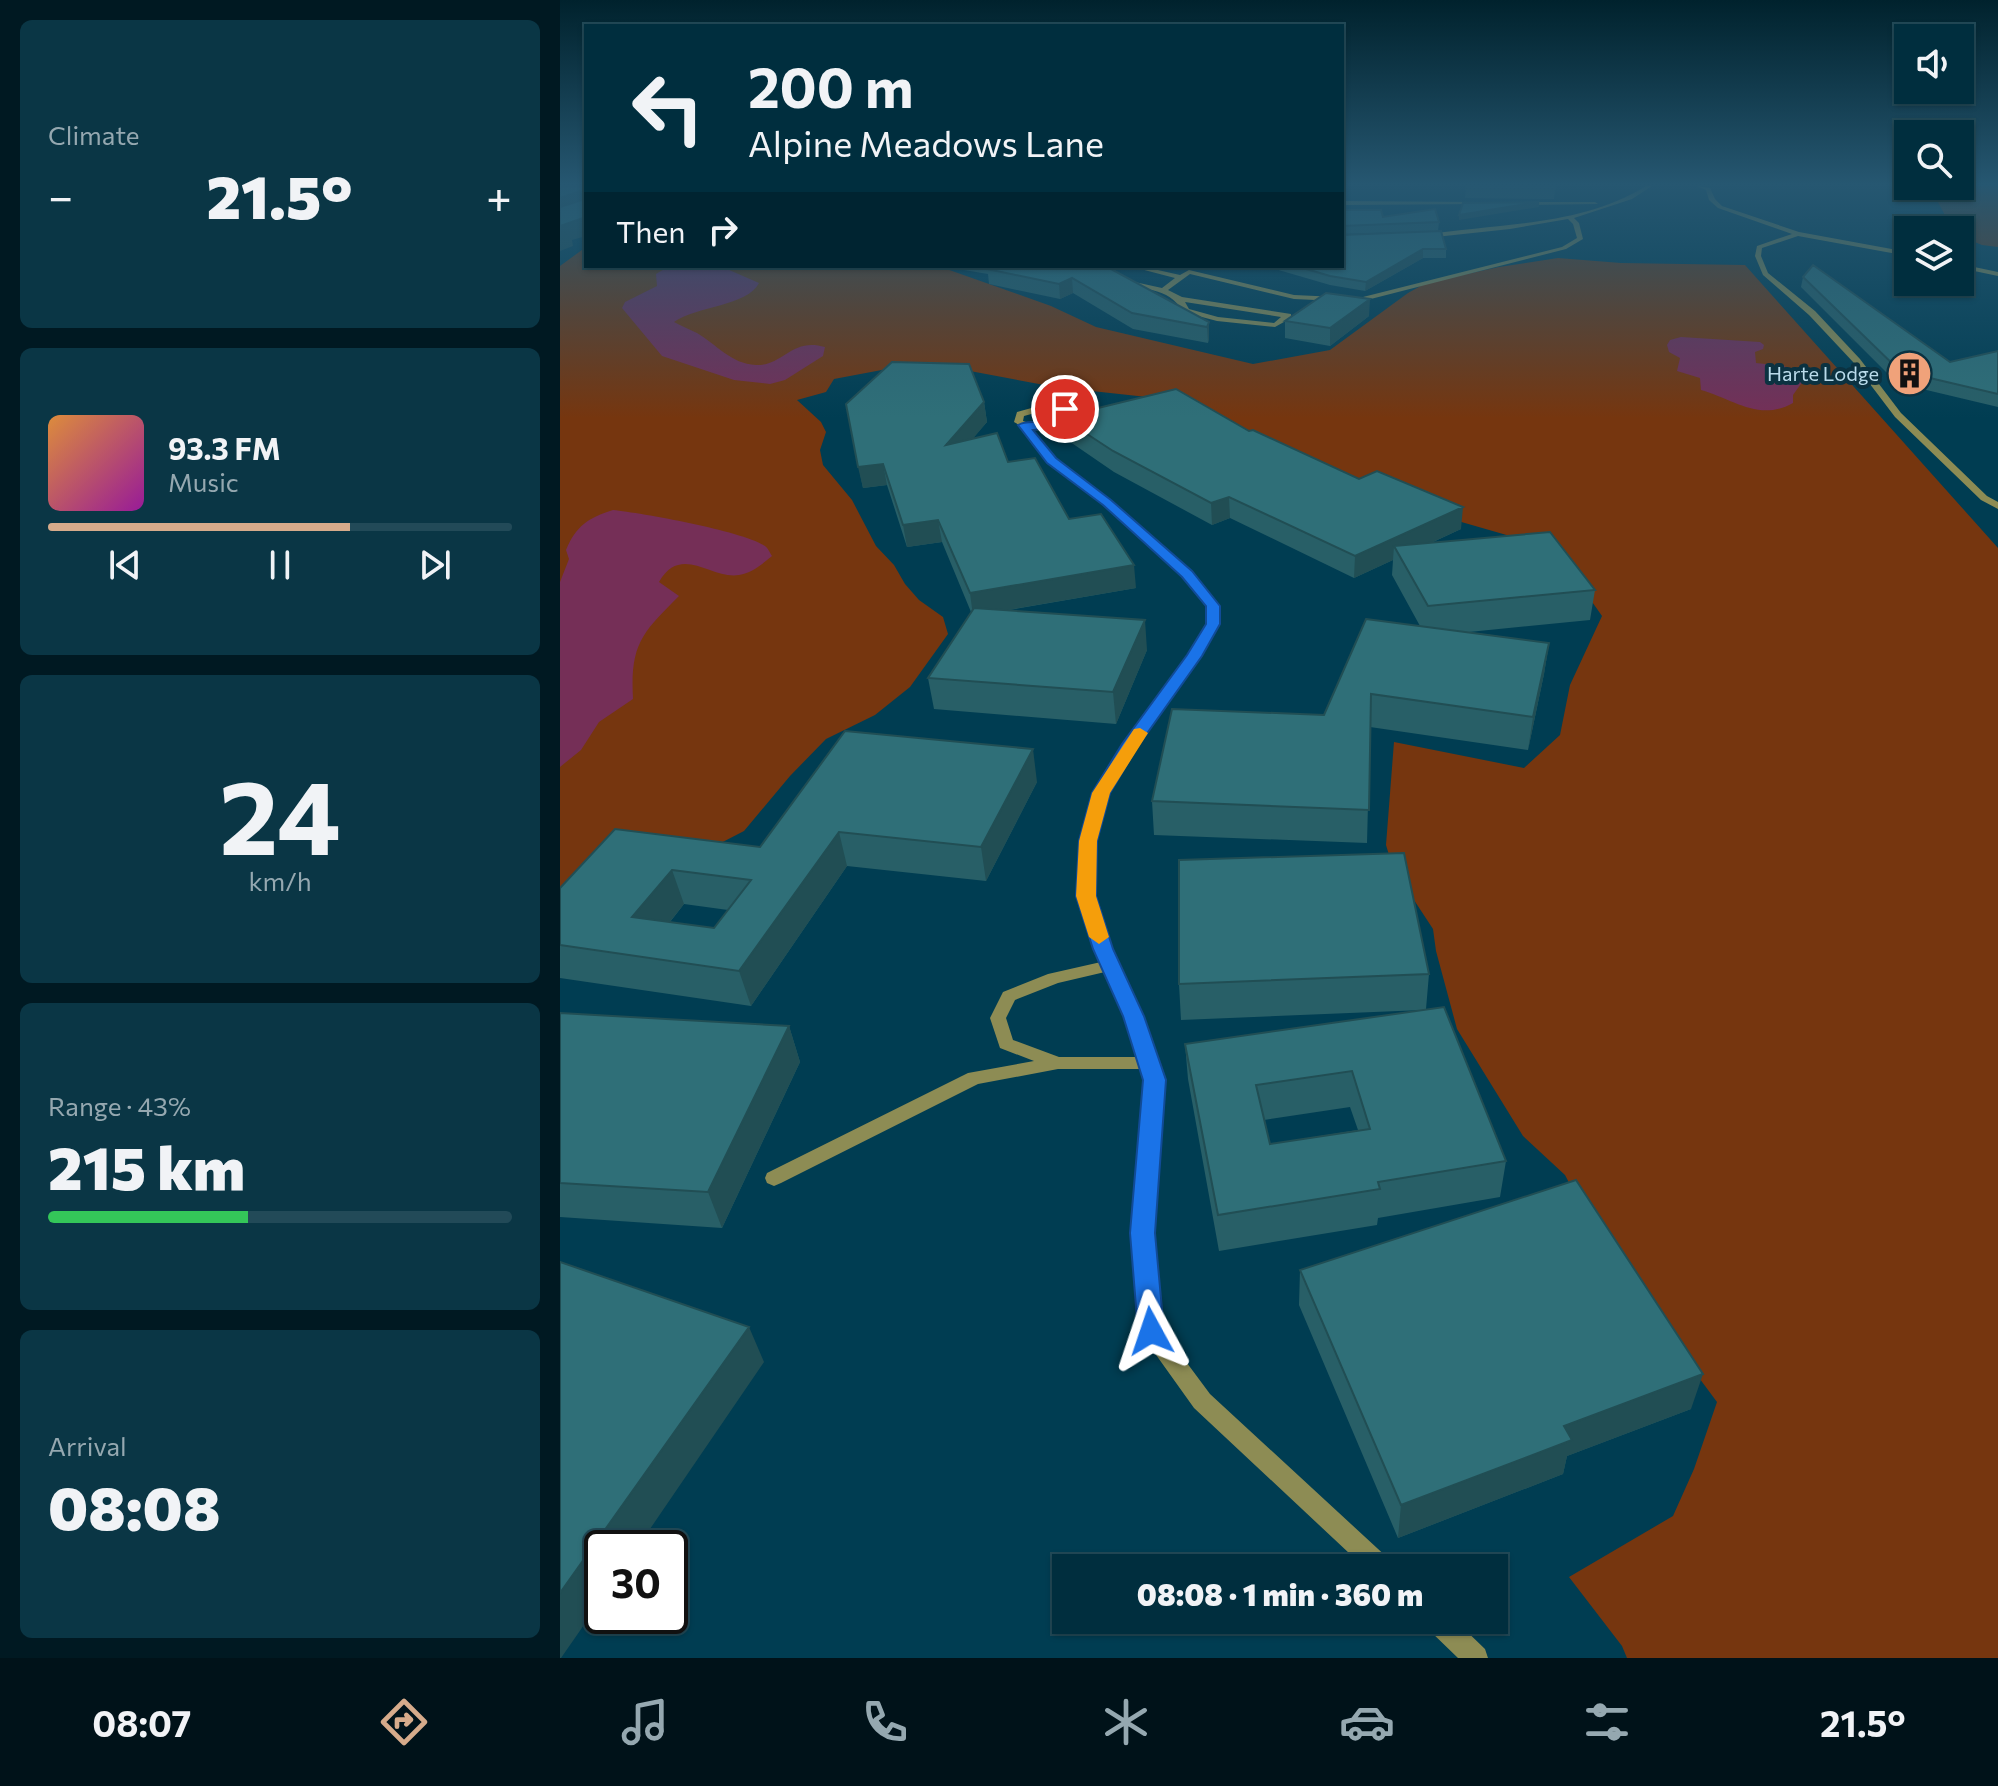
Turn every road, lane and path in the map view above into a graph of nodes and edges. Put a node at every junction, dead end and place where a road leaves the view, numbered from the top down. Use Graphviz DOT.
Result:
graph roads {
  1 [pos="1503,263"];
  2 [pos="1761,263"];
  3 [pos="1140,268"];
  4 [pos="1198,268"];
  5 [pos="1974,269"];
  6 [pos="1189,272"];
  7 [pos="1998,274"];
  8 [pos="1107,278"];
  9 [pos="1182,278"];
  10 [pos="1163,290"];
  11 [pos="1180,299"];
  12 [pos="1024,425"];
  13 [pos="1998,506"];
  14 [pos="1110,965"];
  15 [pos="1058,1063"];
  16 [pos="1150,1063"];
  17 [pos="774,1178"];
  18 [pos="1367,1554"];
  19 [pos="1451,1634"];
  20 [pos="1476,1658"];
  1 -- 6 [label="street"];
  2 -- 13 [label="street"];
  3 -- 9 [label="street"];
  4 -- 6 [label="street"];
  5 -- 7 [label="street"];
  6 -- 9 [label="street"];
  8 -- 10 [label="street"];
  9 -- 10 [label="street"];
  10 -- 11 [label="street"];
  11 -- 11 [label="street"];
  12 -- 12 [label="street"];
  12 -- 14 [label="street"];
  14 -- 15 [label="street"];
  14 -- 16 [label="street"];
  15 -- 16 [label="street"];
  15 -- 17 [label="street"];
  16 -- 18 [label="street"];
  19 -- 20 [label="street"];
}
